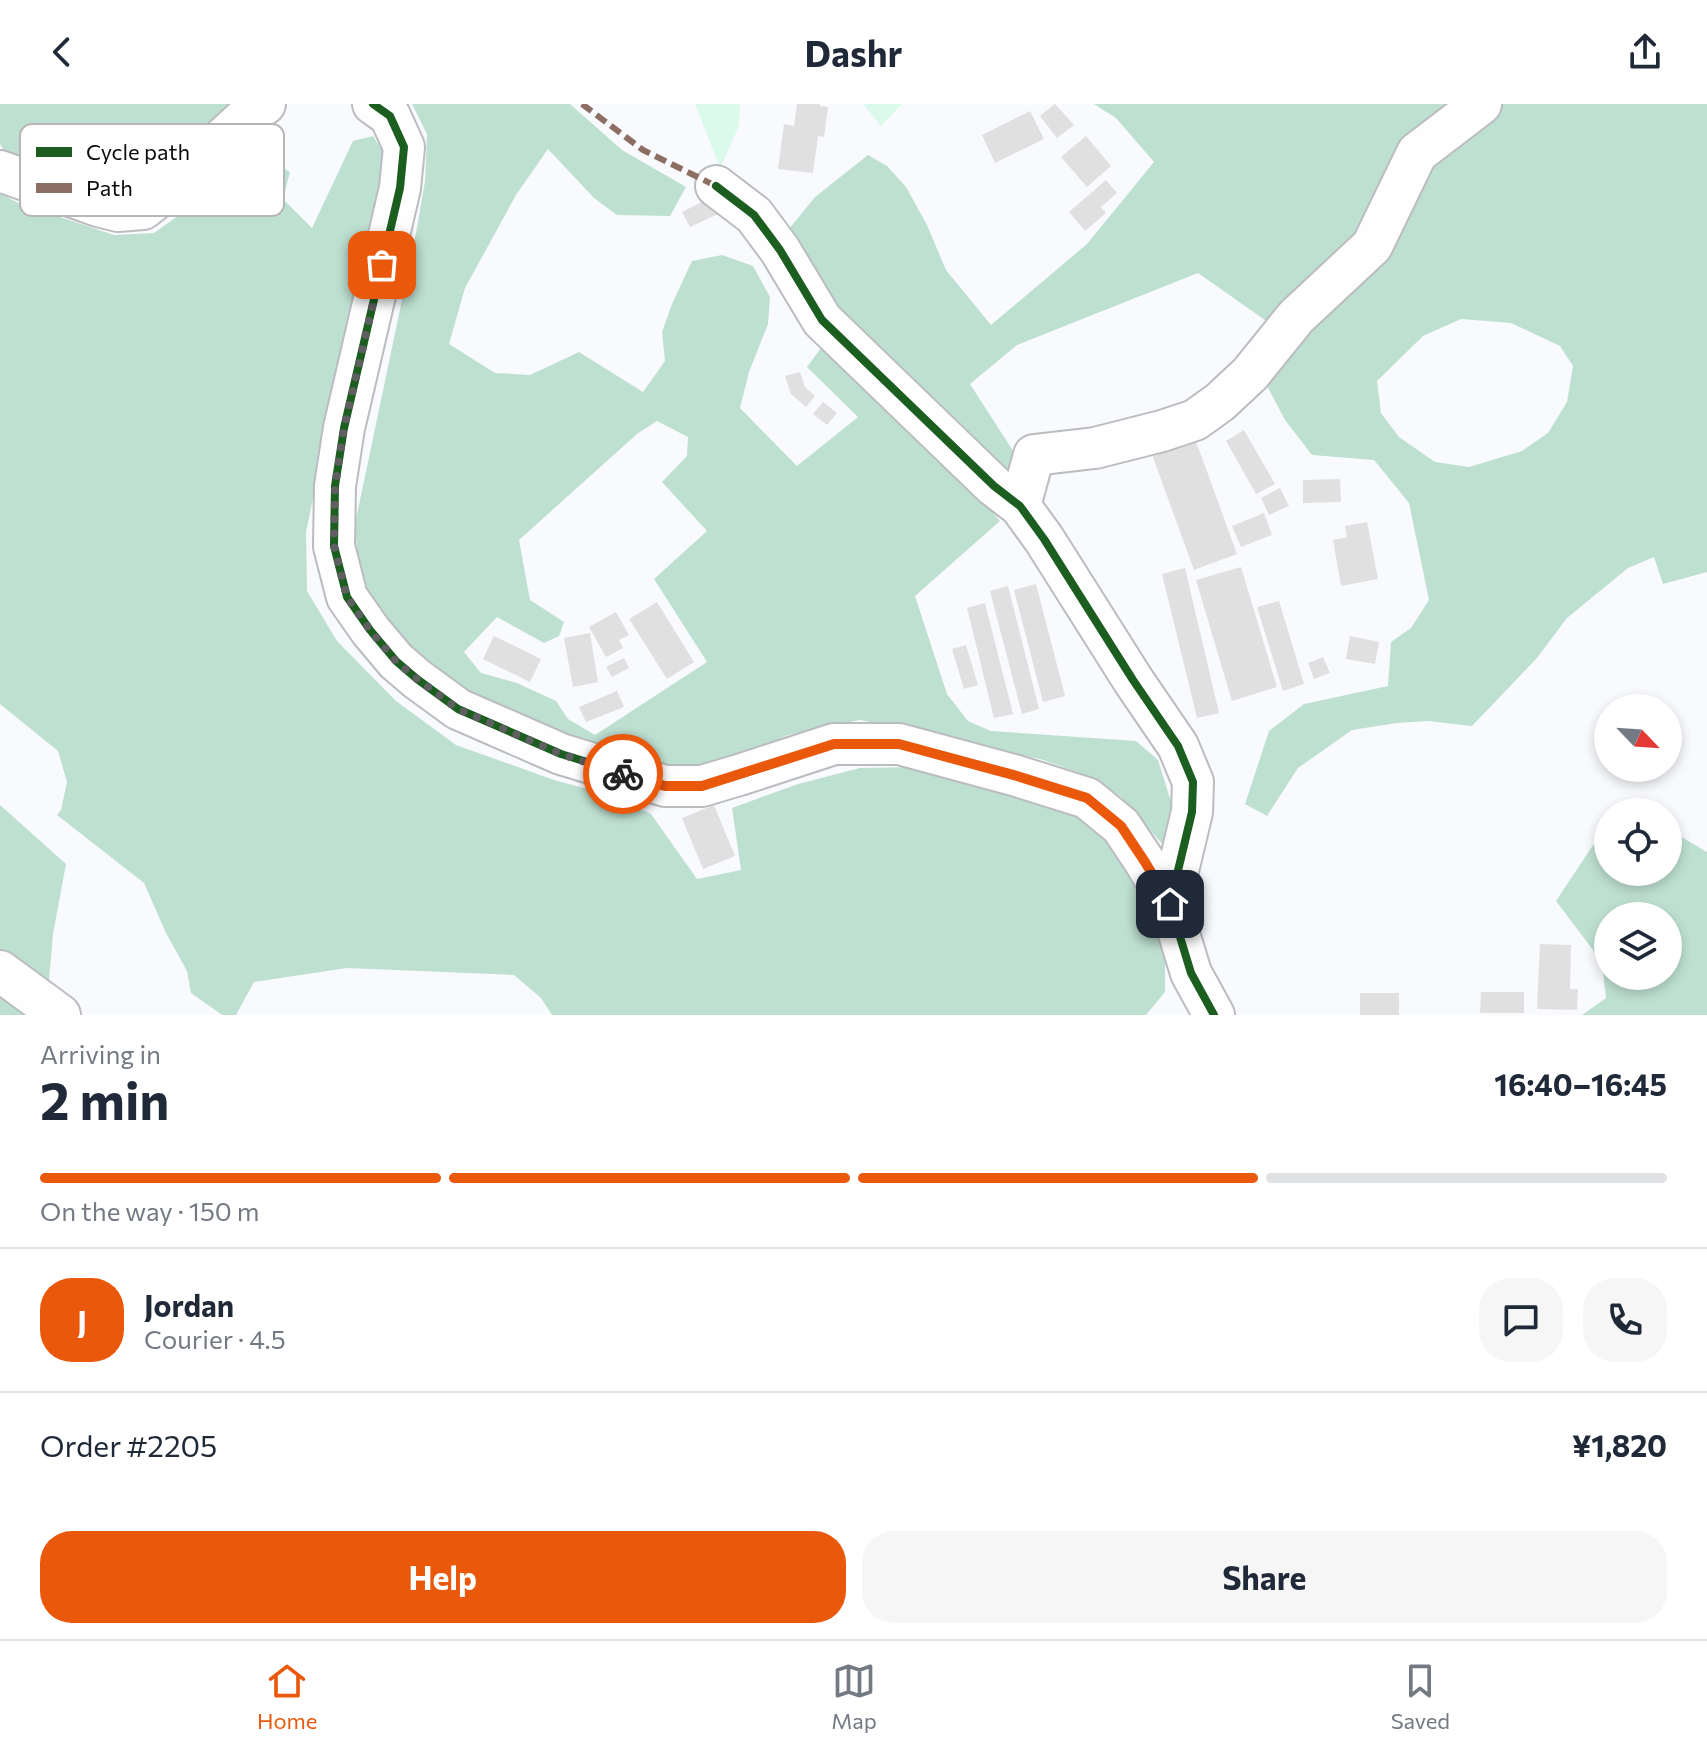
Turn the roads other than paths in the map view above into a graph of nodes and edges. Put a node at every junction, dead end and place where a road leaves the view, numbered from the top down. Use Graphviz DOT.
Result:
graph roads {
  1 [pos="265,104"];
  2 [pos="373,104"];
  3 [pos="1481,104"];
  4 [pos="239,124"];
  5 [pos="0,171"];
  6 [pos="20,178"];
  7 [pos="716,186"];
  8 [pos="1020,506"];
  9 [pos="1170,904"];
  10 [pos="0,971"];
  11 [pos="60,1015"];
  12 [pos="1214,1015"];
  1 -- 4 [label="street"];
  2 -- 9 [label="street"];
  3 -- 8 [label="street"];
  5 -- 6 [label="street"];
  7 -- 8 [label="street"];
  8 -- 9 [label="street"];
  9 -- 12 [label="street"];
  10 -- 11 [label="street"];
}
